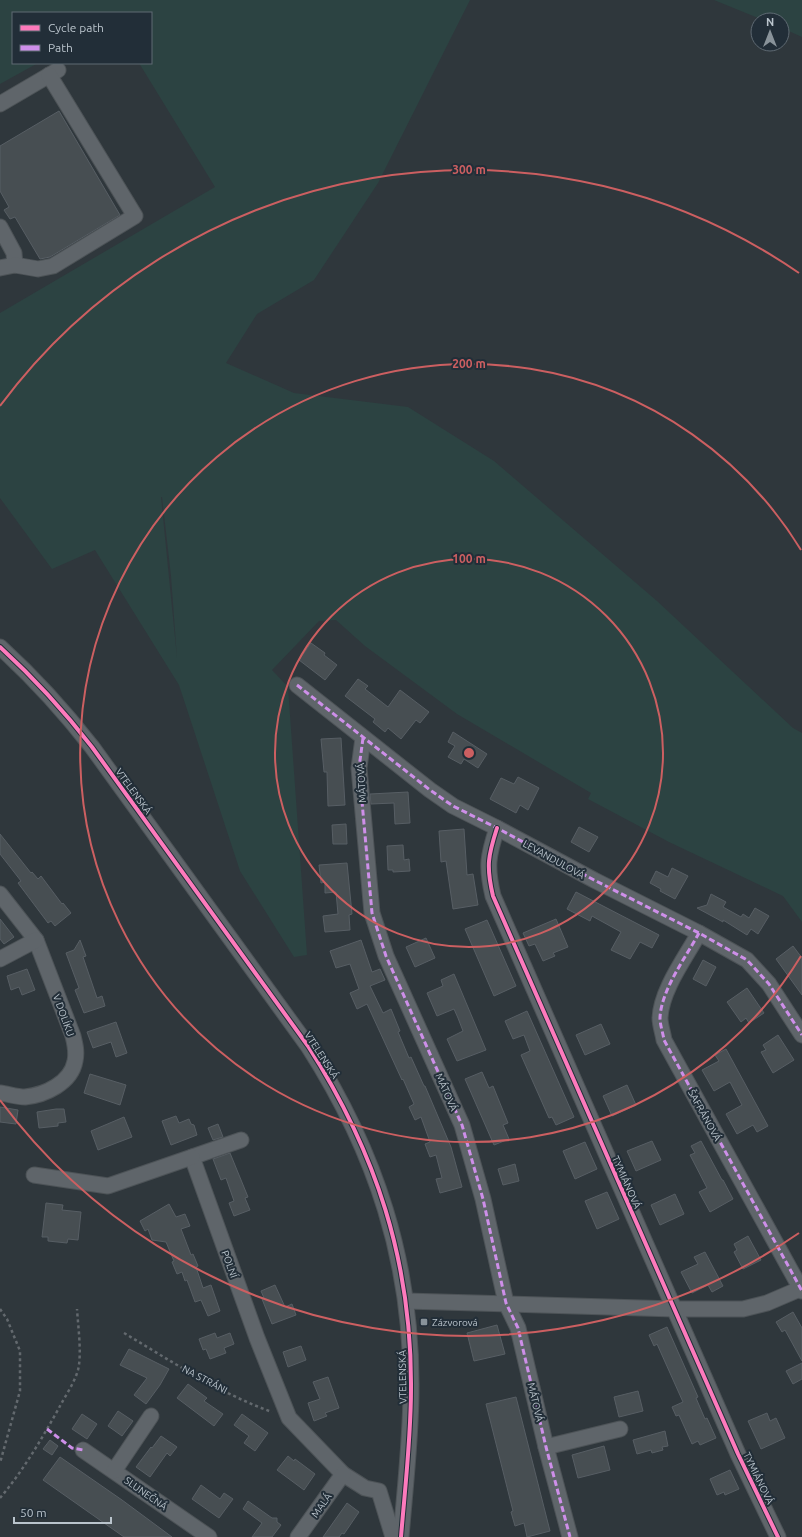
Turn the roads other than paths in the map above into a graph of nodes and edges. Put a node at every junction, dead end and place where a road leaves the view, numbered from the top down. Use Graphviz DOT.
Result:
graph roads {
  1 [pos="0,104"];
  2 [pos="0,227"];
  3 [pos="15,265"];
  4 [pos="0,268"];
  5 [pos="0,647"];
  6 [pos="297,685"];
  7 [pos="363,738"];
  8 [pos="497,828"];
  9 [pos="0,894"];
  10 [pos="699,933"];
  11 [pos="36,940"];
  12 [pos="0,960"];
  13 [pos="802,1035"];
  14 [pos="0,1093"];
  15 [pos="241,1140"];
  16 [pos="192,1158"];
  17 [pos="34,1175"];
  18 [pos="802,1289"];
  19 [pos="406,1301"];
  20 [pos="506,1303"];
  21 [pos="675,1310"];
  22 [pos="151,1416"];
  23 [pos="620,1429"];
  24 [pos="546,1447"];
  25 [pos="83,1450"];
  26 [pos="114,1471"];
  27 [pos="343,1474"];
  28 [pos="209,1537"];
  29 [pos="298,1537"];
  30 [pos="393,1537"];
  31 [pos="401,1537"];
  32 [pos="570,1537"];
  33 [pos="778,1537"];
  1 -- 3 [label="street"];
  2 -- 3 [label="street"];
  3 -- 4 [label="street"];
  5 -- 19 [label="street, VTELENSKÁ"];
  6 -- 7 [label="street, LEVANDULOVÁ"];
  7 -- 8 [label="street, LEVANDULOVÁ"];
  7 -- 20 [label="street, MÁTOVÁ"];
  8 -- 10 [label="street, LEVANDULOVÁ"];
  8 -- 21 [label="street, TYMIÁNOVÁ"];
  9 -- 11 [label="street, V DOLÍKU"];
  10 -- 13 [label="street, LEVANDULOVÁ"];
  10 -- 18 [label="street, ŠAFRÁNOVÁ"];
  11 -- 12 [label="street"];
  11 -- 14 [label="street, V DOLÍKU"];
  15 -- 16 [label="street"];
  16 -- 17 [label="street"];
  16 -- 27 [label="street, POLNÍ"];
  18 -- 21 [label="street"];
  19 -- 20 [label="street"];
  19 -- 31 [label="street, VTELENSKÁ"];
  20 -- 21 [label="street"];
  20 -- 24 [label="street, MÁTOVÁ"];
  21 -- 33 [label="street, TYMIÁNOVÁ"];
  22 -- 26 [label="street"];
  23 -- 24 [label="street"];
  24 -- 32 [label="street, MÁTOVÁ"];
  25 -- 26 [label="street, SLUNEČNÁ"];
  26 -- 28 [label="street, SLUNEČNÁ"];
  27 -- 29 [label="street, MALÁ"];
  27 -- 30 [label="street"];
}
